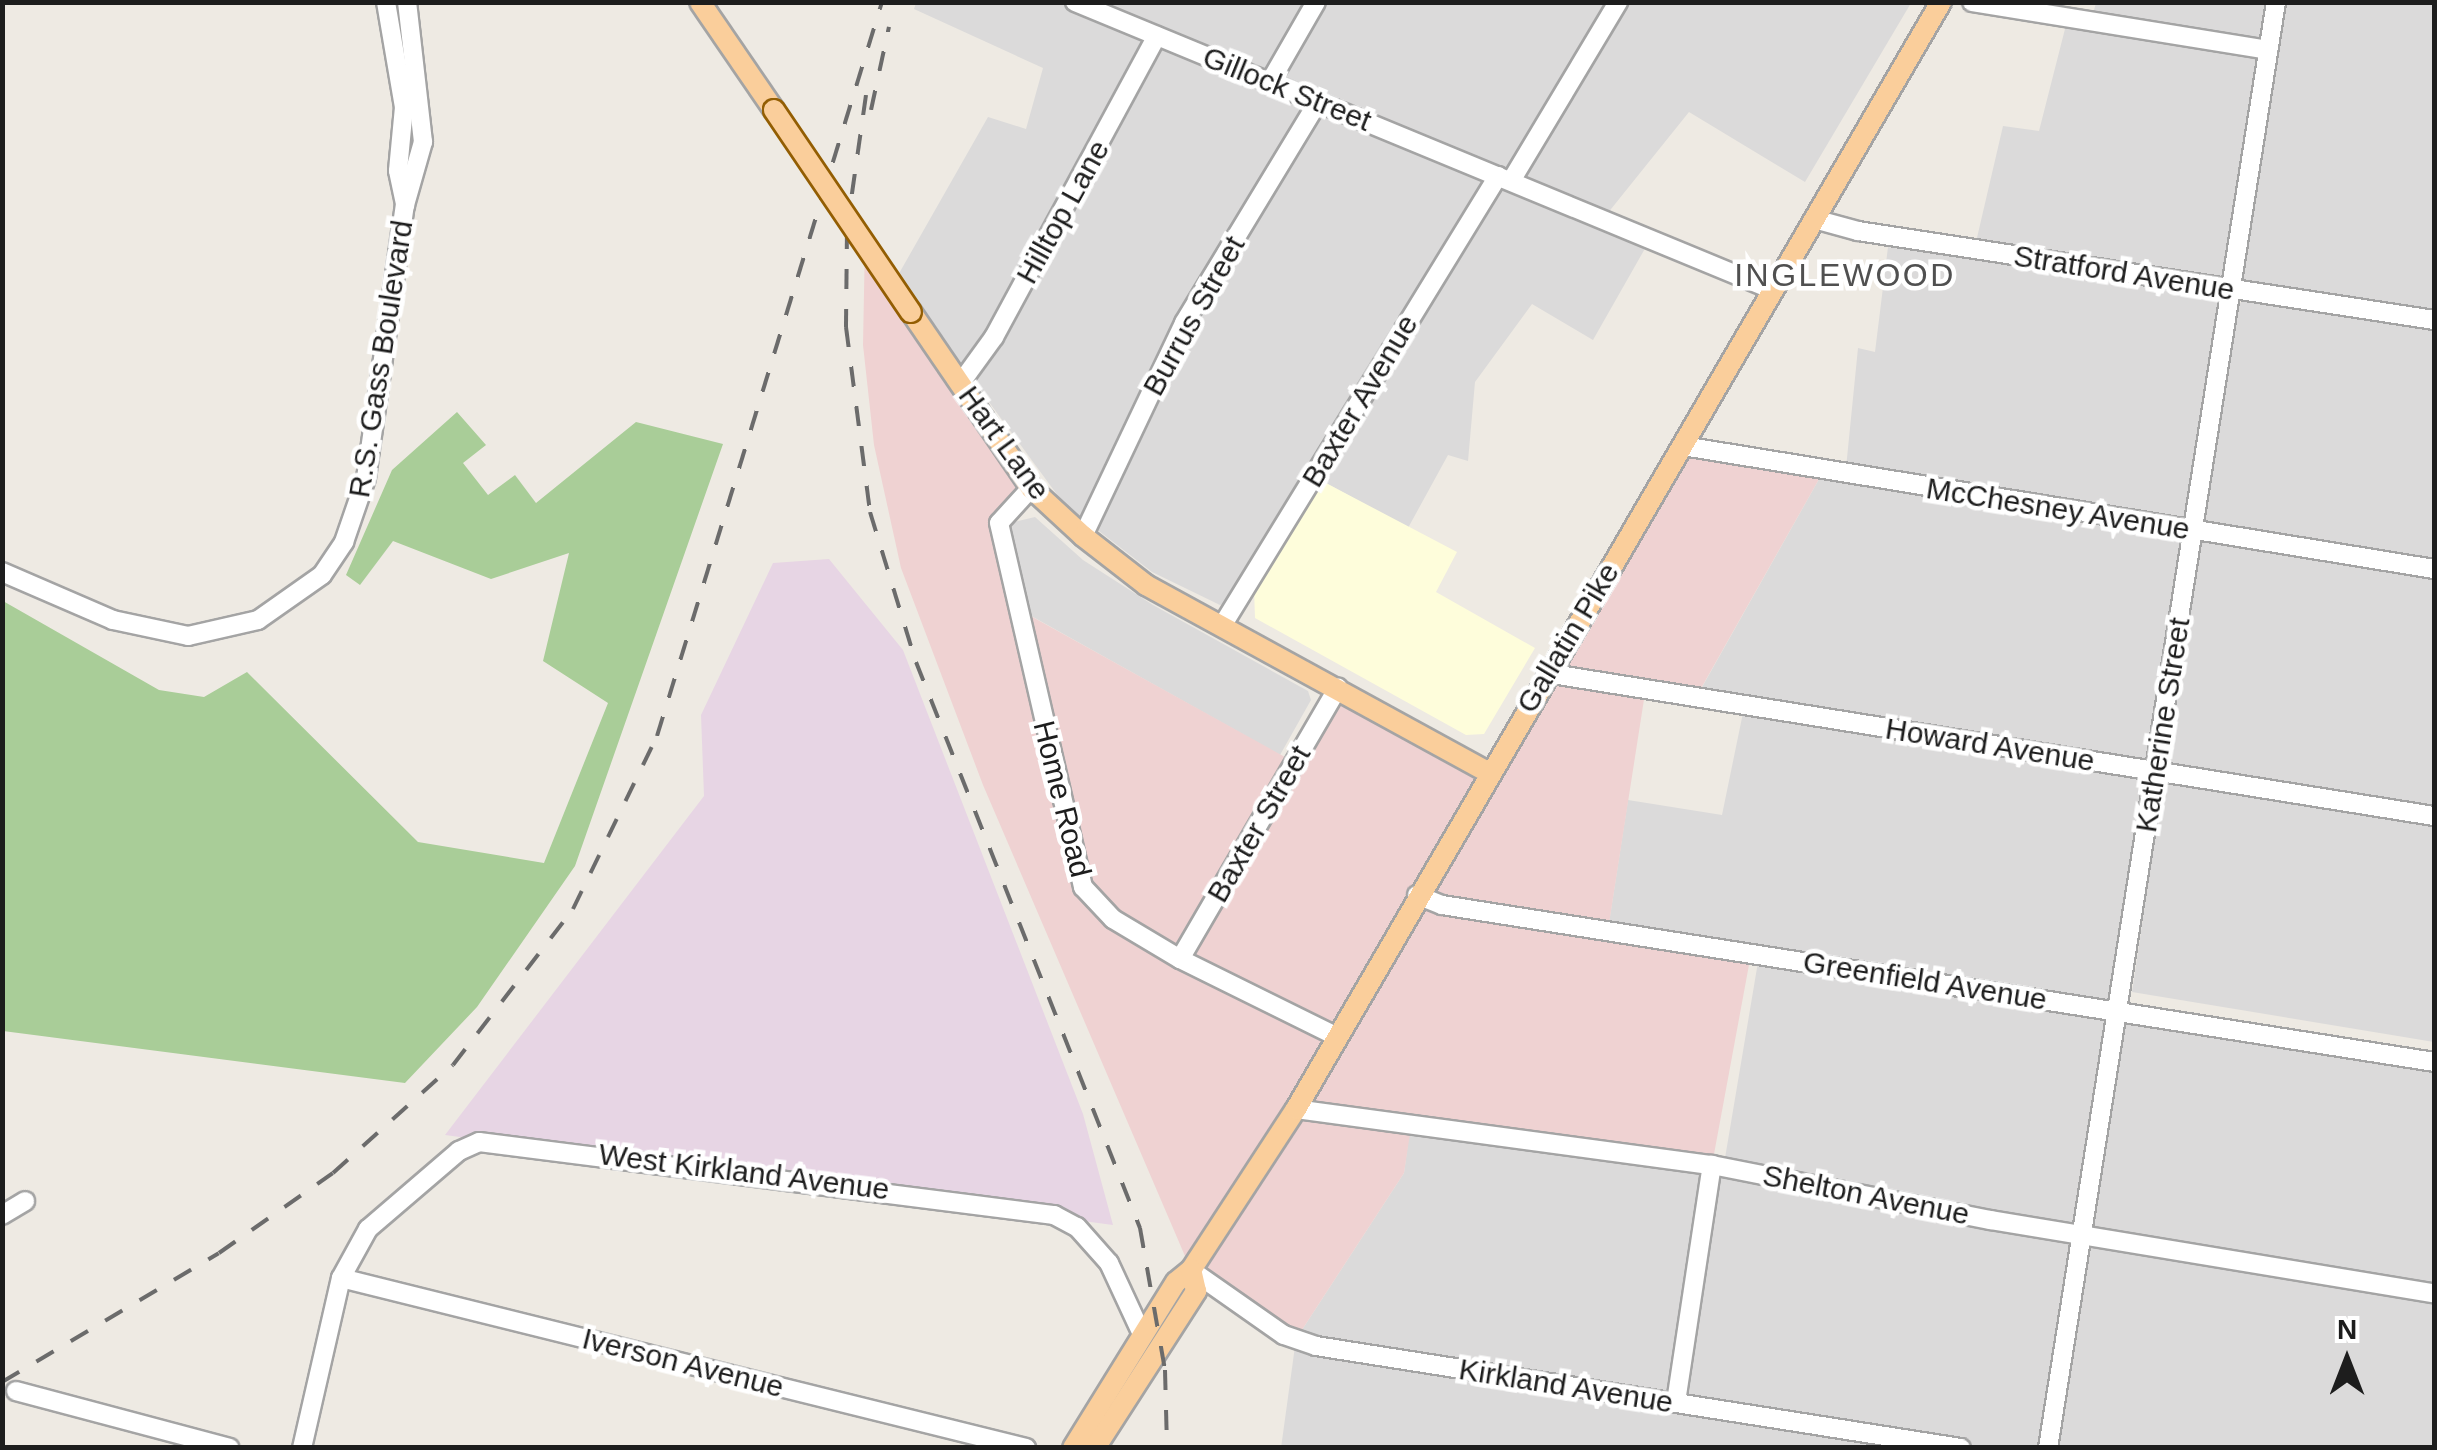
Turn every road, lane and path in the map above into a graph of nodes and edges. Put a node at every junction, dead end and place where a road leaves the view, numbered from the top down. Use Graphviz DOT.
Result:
graph roads {
  1 [pos="386,2"];
  2 [pos="406,2"];
  3 [pos="700,2"];
  4 [pos="1076,2"];
  5 [pos="1316,2"];
  6 [pos="1618,2"];
  7 [pos="1942,2"];
  8 [pos="1972,2"];
  9 [pos="2276,2"];
  10 [pos="1157,36"];
  11 [pos="2268,50"];
  12 [pos="1270,82"];
  13 [pos="1318,102"];
  14 [pos="1505,178"];
  15 [pos="405,206"];
  16 [pos="1814,218"];
  17 [pos="1773,290"];
  18 [pos="2232,290"];
  19 [pos="2434,320"];
  20 [pos="960,384"];
  21 [pos="1683,446"];
  22 [pos="1031,488"];
  23 [pos="2193,531"];
  24 [pos="1083,536"];
  25 [pos="2434,569"];
  26 [pos="2,572"];
  27 [pos="1222,626"];
  28 [pos="1546,674"];
  29 [pos="1338,688"];
  30 [pos="2157,770"];
  31 [pos="1490,773"];
  32 [pos="2434,816"];
  33 [pos="1417,895"];
  34 [pos="1180,959"];
  35 [pos="2118,1012"];
  36 [pos="1338,1037"];
  37 [pos="2434,1062"];
  38 [pos="1296,1109"];
  39 [pos="1712,1165"];
  40 [pos="25,1201"];
  41 [pos="2,1215"];
  42 [pos="2081,1236"];
  43 [pos="1191,1270"];
  44 [pos="341,1278"];
  45 [pos="2434,1293"];
  46 [pos="1142,1334"];
  47 [pos="16,1391"];
  48 [pos="1676,1402"];
  49 [pos="230,1448"];
  50 [pos="302,1448"];
  51 [pos="1026,1448"];
  52 [pos="1073,1448"];
  53 [pos="1095,1448"];
  54 [pos="1961,1448"];
  55 [pos="2048,1448"];
  1 -- 15 [label="street, R.S. Gass Boulevard"];
  2 -- 15 [label="street, R.S. Gass Boulevard"];
  3 -- 20 [label="main road, Hart Lane, bridge"];
  4 -- 10 [label="street, Gillock Street"];
  5 -- 12 [label="street"];
  6 -- 14 [label="street, Baxter Avenue"];
  7 -- 16 [label="main road, Gallatin Pike"];
  8 -- 11 [label="street"];
  9 -- 11 [label="street, Katherine Street"];
  10 -- 12 [label="street, Gillock Street"];
  10 -- 20 [label="street, Hilltop Lane"];
  11 -- 18 [label="street, Katherine Street"];
  12 -- 13 [label="street, Gillock Street"];
  13 -- 14 [label="street, Gillock Street"];
  13 -- 24 [label="street, Burrus Street"];
  14 -- 17 [label="street, Gillock Street"];
  14 -- 27 [label="street, Baxter Avenue"];
  15 -- 26 [label="street, R.S. Gass Boulevard"];
  16 -- 17 [label="main road, Gallatin Pike"];
  16 -- 18 [label="street, Stratford Avenue"];
  17 -- 21 [label="main road, Gallatin Pike"];
  18 -- 19 [label="street, Stratford Avenue"];
  18 -- 23 [label="street, Katherine Street"];
  20 -- 22 [label="main road, Hart Lane"];
  21 -- 23 [label="street, McChesney Avenue"];
  21 -- 28 [label="main road, Gallatin Pike"];
  22 -- 24 [label="main road, Hart Lane"];
  22 -- 34 [label="street, Home Road"];
  23 -- 25 [label="street, McChesney Avenue"];
  23 -- 30 [label="street, Katherine Street"];
  24 -- 27 [label="main road, Hart Lane"];
  27 -- 29 [label="main road, Hart Lane"];
  28 -- 30 [label="street, Howard Avenue"];
  28 -- 31 [label="main road, Gallatin Pike"];
  29 -- 31 [label="main road, Hart Lane"];
  29 -- 34 [label="street, Baxter Street"];
  30 -- 32 [label="street, Howard Avenue"];
  30 -- 35 [label="street, Katherine Street"];
  31 -- 33 [label="main road, Gallatin Pike"];
  33 -- 35 [label="street, Greenfield Avenue"];
  33 -- 36 [label="main road, Gallatin Pike"];
  34 -- 36 [label="street, Home Road"];
  35 -- 37 [label="street, Greenfield Avenue"];
  35 -- 42 [label="street, Katherine Street"];
  36 -- 38 [label="main road, Gallatin Pike"];
  38 -- 39 [label="street, Shelton Avenue"];
  38 -- 43 [label="main road, Gallatin Pike"];
  39 -- 42 [label="street, Shelton Avenue"];
  39 -- 48 [label="street"];
  40 -- 41 [label="street"];
  42 -- 45 [label="street, Shelton Avenue"];
  42 -- 55 [label="street, Katherine Street"];
  43 -- 46 [label="main road, Gallatin Pike"];
  43 -- 48 [label="street, Kirkland Avenue"];
  43 -- 53 [label="main road, Gallatin Pike"];
  44 -- 46 [label="street, West Kirkland Avenue"];
  44 -- 50 [label="street, West Kirkland Avenue"];
  44 -- 51 [label="street, Iverson Avenue"];
  46 -- 52 [label="main road, Gallatin Pike"];
  47 -- 49 [label="street"];
  48 -- 54 [label="street, Kirkland Avenue"];
}
